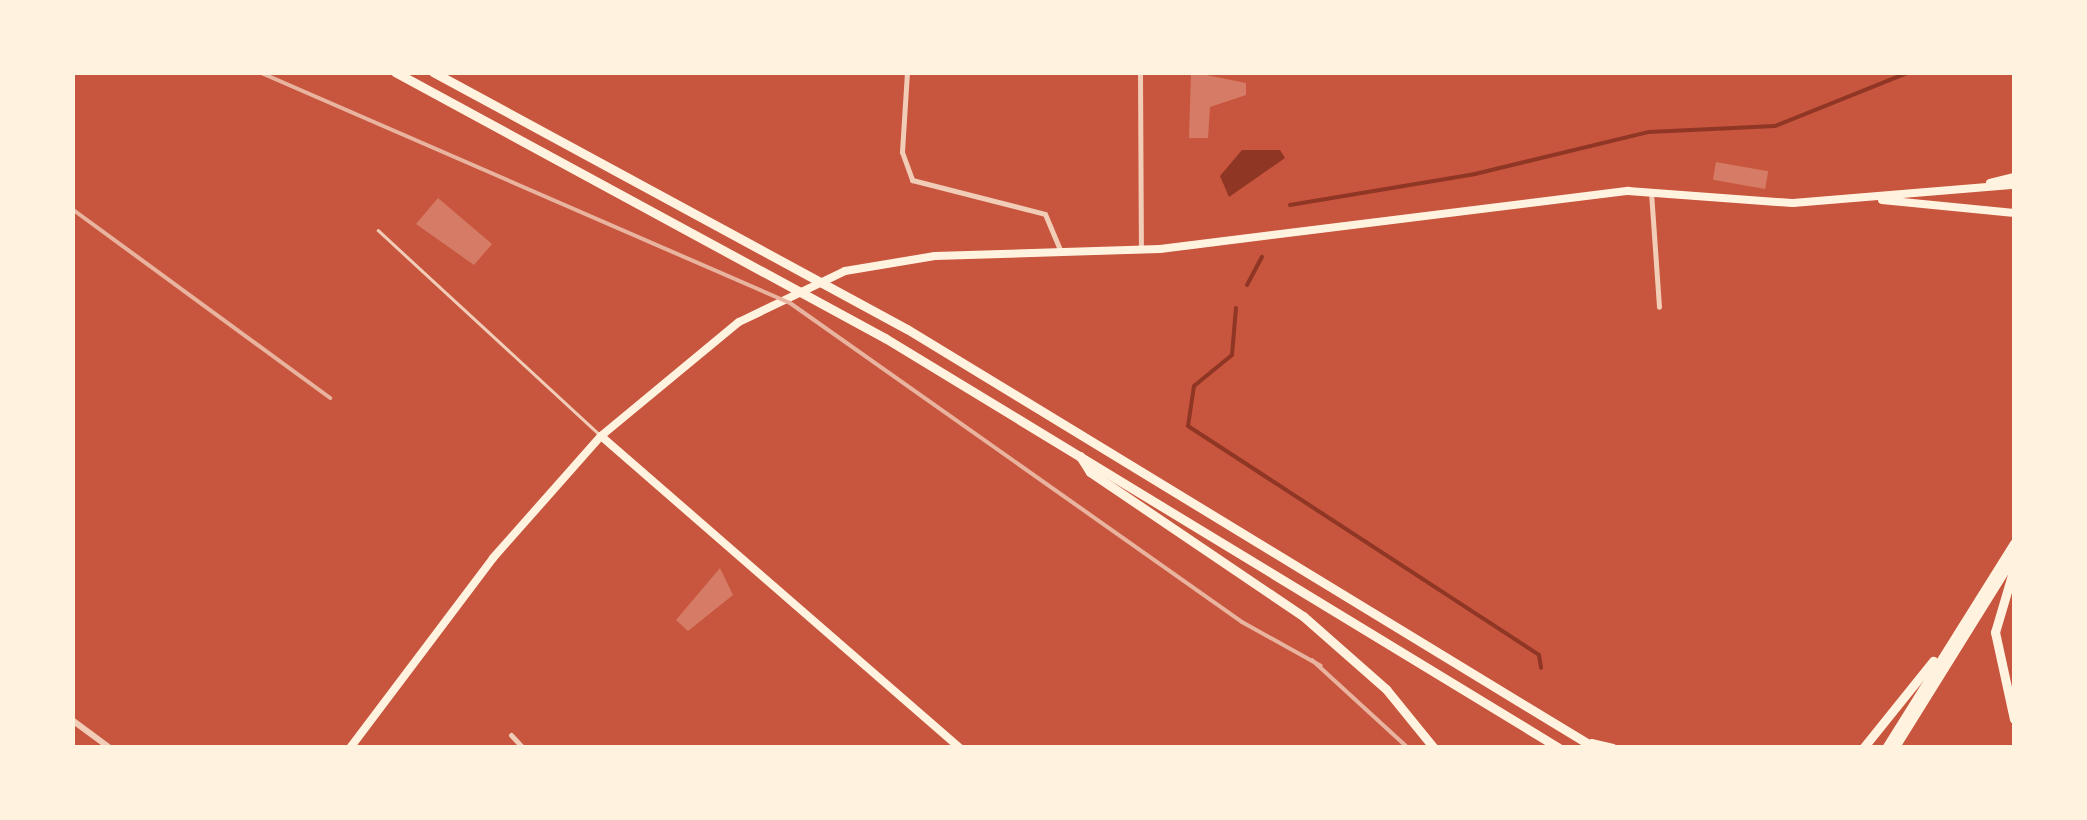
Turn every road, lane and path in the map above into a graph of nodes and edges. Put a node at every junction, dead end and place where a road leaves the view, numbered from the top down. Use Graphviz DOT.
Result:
graph roads {
  1 [pos="395,72"];
  2 [pos="434,72"];
  3 [pos="907,72"];
  4 [pos="1140,72"];
  5 [pos="2014,181"];
  6 [pos="1651,192"];
  7 [pos="1878,199"];
  8 [pos="2014,213"];
  9 [pos="378,230"];
  10 [pos="1141,251"];
  11 [pos="1061,254"];
  12 [pos="1659,307"];
  13 [pos="601,436"];
  14 [pos="1078,452"];
  15 [pos="2014,543"];
  16 [pos="2014,555"];
  17 [pos="2014,568"];
  18 [pos="1981,595"];
  19 [pos="72,720"];
  20 [pos="2014,720"];
  21 [pos="511,735"];
  22 [pos="1590,745"];
  23 [pos="108,747"];
  24 [pos="350,748"];
  25 [pos="523,748"];
  26 [pos="960,748"];
  27 [pos="1434,748"];
  28 [pos="1559,748"];
  29 [pos="1612,748"];
  30 [pos="1864,748"];
  31 [pos="1886,748"];
  32 [pos="1894,748"];
  1 -- 14 [label="highway"];
  2 -- 22 [label="highway"];
  3 -- 11 [label="street"];
  4 -- 10 [label="street"];
  5 -- 7 [label="main road"];
  6 -- 7 [label="main road"];
  6 -- 10 [label="main road"];
  6 -- 12 [label="street"];
  7 -- 8 [label="main road"];
  9 -- 13 [label="lane"];
  10 -- 11 [label="main road"];
  11 -- 13 [label="main road"];
  13 -- 24 [label="main road"];
  13 -- 26 [label="main road"];
  14 -- 27 [label="highway"];
  14 -- 28 [label="highway"];
  15 -- 18 [label="highway"];
  16 -- 32 [label="highway"];
  17 -- 20 [label="highway"];
  18 -- 30 [label="highway"];
  18 -- 31 [label="highway"];
  19 -- 23 [label="street"];
  21 -- 25 [label="street"];
  22 -- 29 [label="highway"];
}
